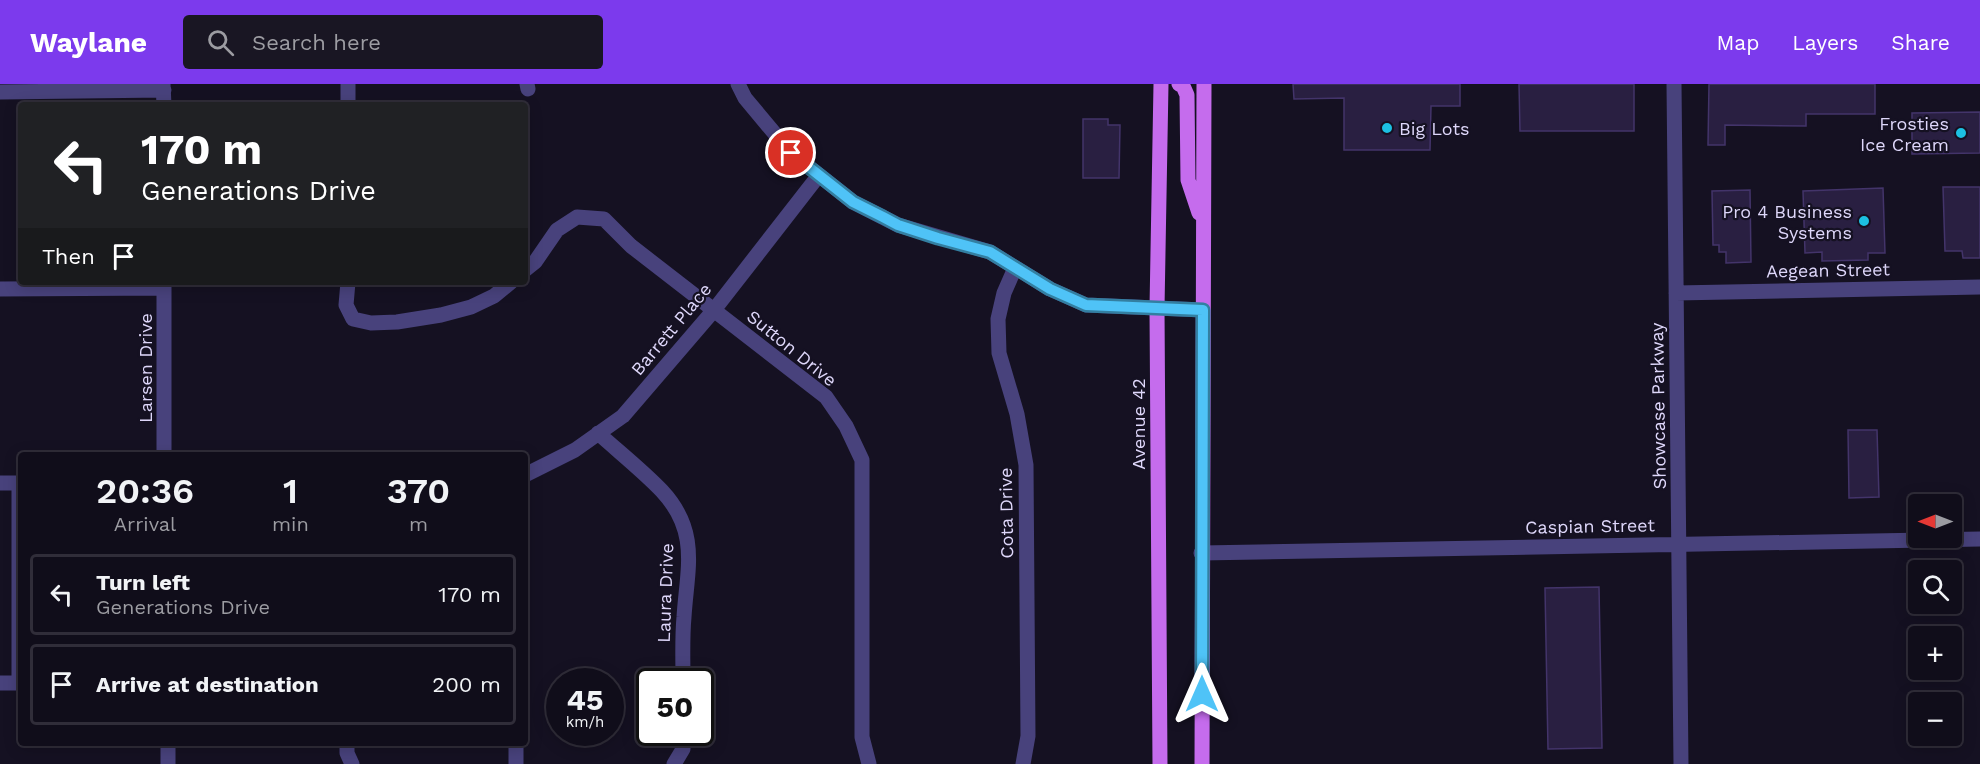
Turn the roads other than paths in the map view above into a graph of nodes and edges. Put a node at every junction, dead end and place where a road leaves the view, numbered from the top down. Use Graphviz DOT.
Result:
graph roads {
  1 [pos="348,84"];
  2 [pos="738,84"];
  3 [pos="1161,84"];
  4 [pos="1179,84"];
  5 [pos="1204,84"];
  6 [pos="1674,84"];
  7 [pos="0,92"];
  8 [pos="164,93"];
  9 [pos="348,102"];
  10 [pos="819,176"];
  11 [pos="1203,228"];
  12 [pos="528,268"];
  13 [pos="1016,268"];
  14 [pos="164,285"];
  15 [pos="348,285"];
  16 [pos="507,285"];
  17 [pos="1980,287"];
  18 [pos="0,289"];
  19 [pos="1676,293"];
  20 [pos="1157,308"];
  21 [pos="714,310"];
  22 [pos="1203,310"];
  23 [pos="598,433"];
  24 [pos="164,452"];
  25 [pos="528,473"];
  26 [pos="0,483"];
  27 [pos="18,483"];
  28 [pos="1980,538"];
  29 [pos="1680,543"];
  30 [pos="1201,553"];
  31 [pos="683,668"];
  32 [pos="0,683"];
  33 [pos="18,683"];
  34 [pos="168,746"];
  35 [pos="347,746"];
  36 [pos="516,746"];
  37 [pos="683,746"];
  38 [pos="168,764"];
  39 [pos="352,764"];
  40 [pos="516,764"];
  41 [pos="674,764"];
  42 [pos="869,764"];
  43 [pos="1023,764"];
  44 [pos="1160,764"];
  45 [pos="1202,764"];
  46 [pos="1681,764"];
  1 -- 9 [label="street"];
  2 -- 10 [label="street"];
  3 -- 20 [label="main road, Avenue 42"];
  4 -- 11 [label="main road"];
  5 -- 11 [label="main road"];
  6 -- 19 [label="street, Showcase Parkway"];
  7 -- 8 [label="street"];
  10 -- 13 [label="street"];
  10 -- 21 [label="street, Barrett Place"];
  11 -- 22 [label="main road"];
  12 -- 21 [label="street, Sutton Drive"];
  13 -- 20 [label="street"];
  13 -- 43 [label="street, Cota Drive"];
  14 -- 18 [label="street"];
  14 -- 24 [label="street, Larsen Drive"];
  15 -- 16 [label="street"];
  17 -- 19 [label="street, Aegean Street"];
  19 -- 29 [label="street, Showcase Parkway"];
  20 -- 22 [label="street"];
  20 -- 44 [label="main road, Avenue 42"];
  21 -- 23 [label="street, Barrett Place"];
  21 -- 42 [label="street, Sutton Drive"];
  22 -- 30 [label="main road"];
  23 -- 25 [label="street, Barrett Place"];
  23 -- 31 [label="street, Laura Drive"];
  26 -- 27 [label="street"];
  28 -- 29 [label="street, Caspian Street"];
  29 -- 30 [label="street, Caspian Street"];
  29 -- 46 [label="street, Showcase Parkway"];
  30 -- 45 [label="main road"];
  32 -- 33 [label="street"];
  34 -- 38 [label="street"];
  35 -- 39 [label="street"];
  36 -- 40 [label="street"];
  37 -- 41 [label="street"];
}
